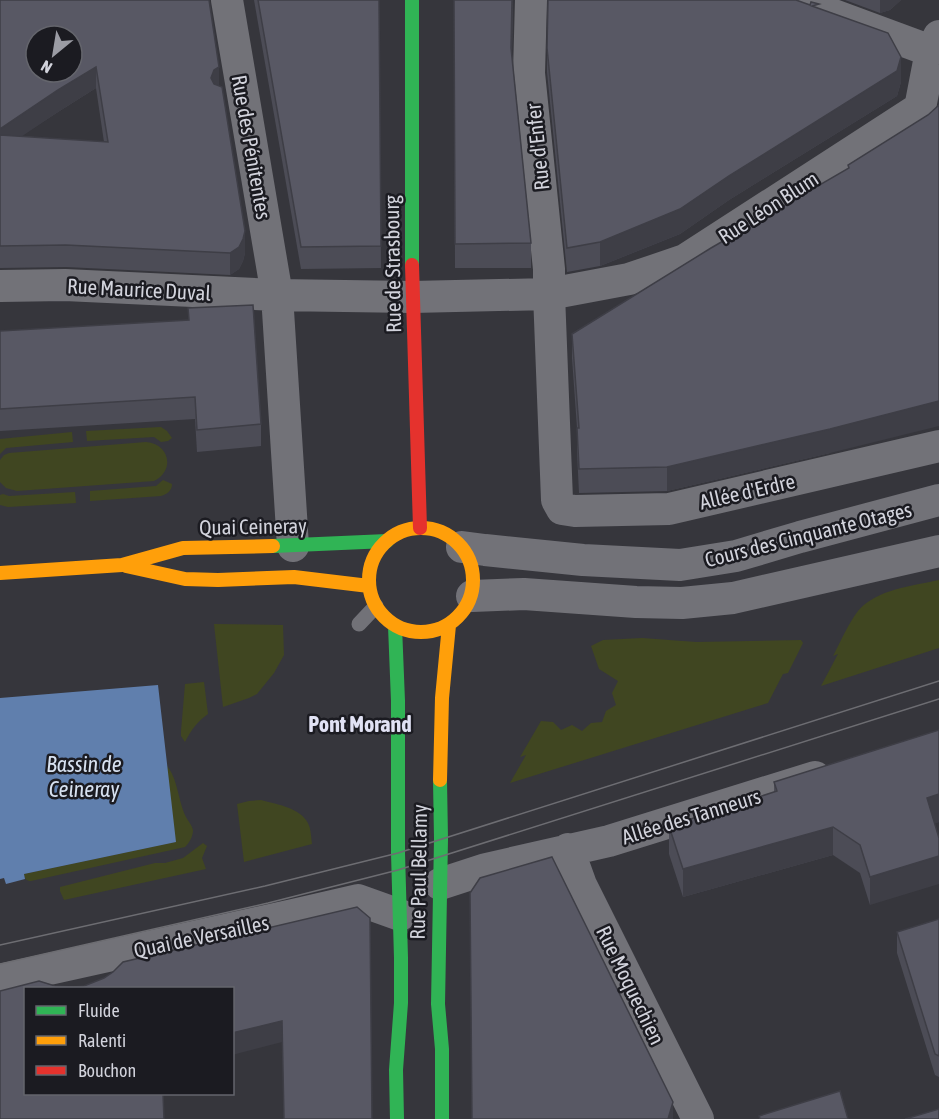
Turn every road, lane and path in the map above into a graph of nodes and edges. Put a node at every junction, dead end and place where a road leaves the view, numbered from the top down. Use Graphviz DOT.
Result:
graph roads {
  1 [pos="226,0"];
  2 [pos="412,0"];
  3 [pos="531,0"];
  4 [pos="792,0"];
  5 [pos="935,44"];
  6 [pos="0,286"];
  7 [pos="549,294"];
  8 [pos="277,295"];
  9 [pos="412,297"];
  10 [pos="939,446"];
  11 [pos="557,500"];
  12 [pos="939,500"];
  13 [pos="420,528"];
  14 [pos="387,541"];
  15 [pos="292,546"];
  16 [pos="462,547"];
  17 [pos="939,551"];
  18 [pos="122,565"];
  19 [pos="0,573"];
  20 [pos="369,586"];
  21 [pos="472,596"];
  22 [pos="376,606"];
  23 [pos="359,624"];
  24 [pos="448,625"];
  25 [pos="395,626"];
  26 [pos="837,770"];
  27 [pos="568,849"];
  28 [pos="440,884"];
  29 [pos="400,915"];
  30 [pos="0,980"];
  31 [pos="397,1119"];
  32 [pos="442,1119"];
  33 [pos="698,1119"];
  1 -- 8 [label="street, Rue des Pénitentes"];
  2 -- 9 [label="main road, Rue de Strasbourg"];
  3 -- 7 [label="street, Rue d'Enfer"];
  4 -- 5 [label="street"];
  5 -- 7 [label="street, Rue Léon Blum"];
  6 -- 8 [label="street, Rue Maurice Duval"];
  7 -- 9 [label="street, Rue Léon Blum"];
  7 -- 11 [label="street, Rue d'Enfer"];
  8 -- 9 [label="street, Rue Maurice Duval"];
  8 -- 15 [label="street, Rue des Pénitentes"];
  9 -- 13 [label="main road, Rue de Strasbourg"];
  10 -- 11 [label="street, Allée d'Erdre"];
  12 -- 16 [label="street, Cours des Cinquante Otages"];
  13 -- 14 [label="main road"];
  13 -- 16 [label="main road"];
  14 -- 15 [label="main road, Quai Ceineray"];
  14 -- 20 [label="main road"];
  15 -- 18 [label="main road, Quai Ceineray"];
  16 -- 21 [label="main road"];
  17 -- 21 [label="street, Cours des Cinquante Otages"];
  18 -- 19 [label="main road, Quai Ceineray"];
  18 -- 20 [label="main road, Quai Ceineray"];
  20 -- 22 [label="main road"];
  21 -- 24 [label="main road"];
  22 -- 23 [label="lane"];
  22 -- 25 [label="main road"];
  24 -- 25 [label="main road"];
  24 -- 28 [label="main road, Rue Paul Bellamy"];
  25 -- 29 [label="main road, Rue Paul Bellamy"];
  26 -- 27 [label="street, Allée des Tanneurs"];
  27 -- 28 [label="street, Allée des Tanneurs"];
  27 -- 33 [label="street, Rue Moquechien"];
  28 -- 32 [label="main road, Rue Paul Bellamy"];
  29 -- 30 [label="street, Quai de Versailles"];
  29 -- 31 [label="main road, Rue Paul Bellamy"];
}
